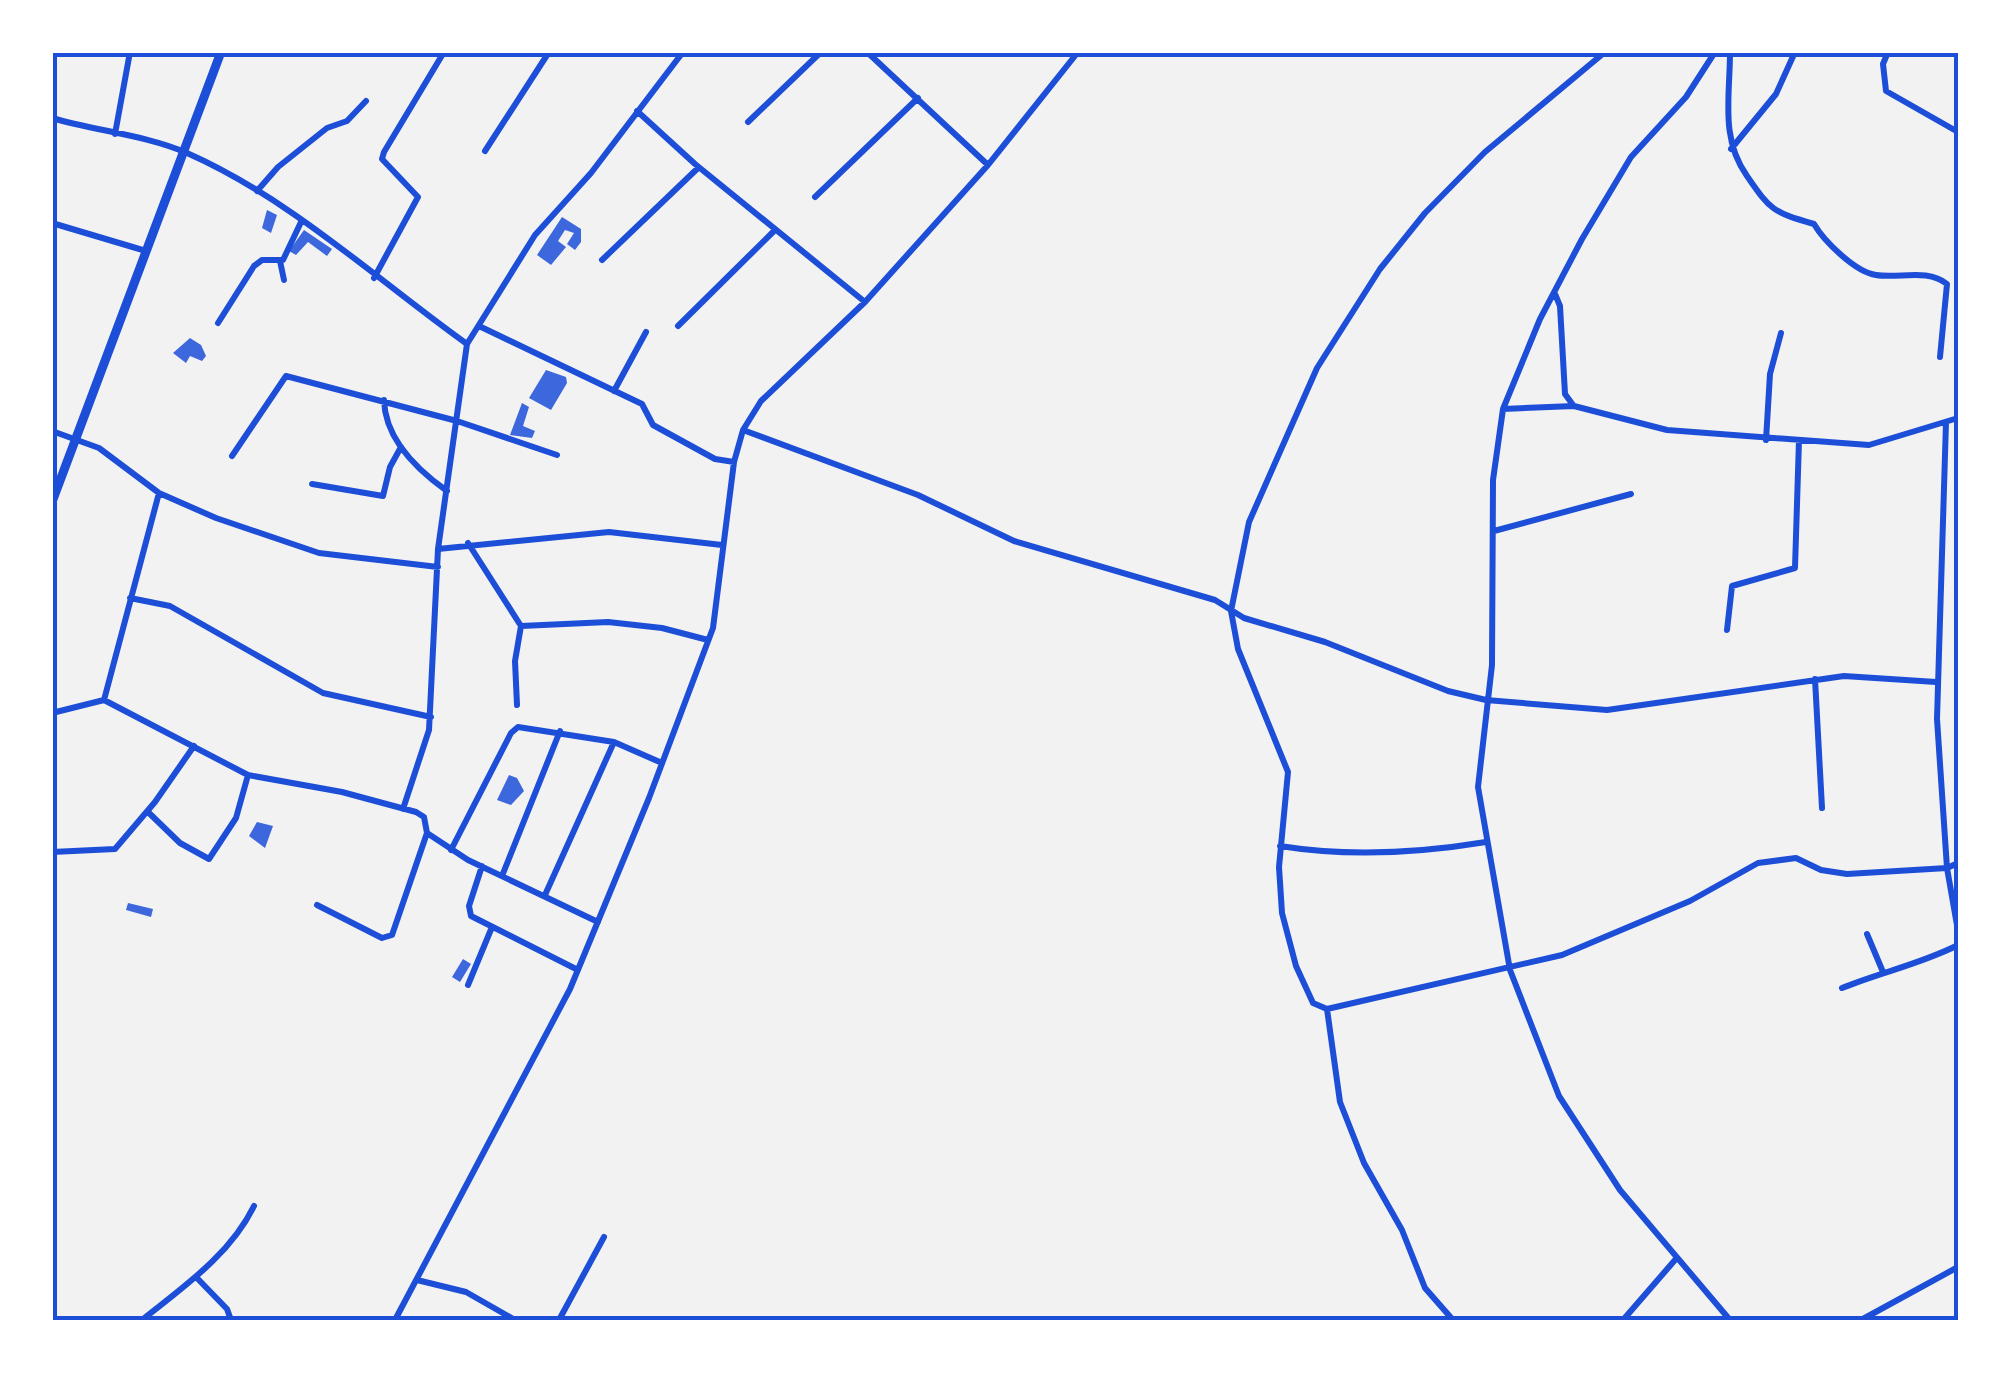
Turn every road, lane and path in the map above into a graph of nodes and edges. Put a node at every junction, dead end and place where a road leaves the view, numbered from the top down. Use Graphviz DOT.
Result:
graph roads {
  1 [pos="130,52"];
  2 [pos="221,52"];
  3 [pos="444,52"];
  4 [pos="549,52"];
  5 [pos="683,52"];
  6 [pos="820,52"];
  7 [pos="1078,52"];
  8 [pos="1605,52"];
  9 [pos="1715,52"];
  10 [pos="1730,52"];
  11 [pos="1795,52"];
  12 [pos="1888,52"];
  13 [pos="868,53"];
  14 [pos="918,98"];
  15 [pos="366,101"];
  16 [pos="637,111"];
  17 [pos="52,118"];
  18 [pos="748,122"];
  19 [pos="1958,132"];
  20 [pos="115,134"];
  21 [pos="1731,150"];
  22 [pos="485,151"];
  23 [pos="185,152"];
  24 [pos="988,165"];
  25 [pos="698,168"];
  26 [pos="257,192"];
  27 [pos="815,197"];
  28 [pos="302,220"];
  29 [pos="52,223"];
  30 [pos="774,231"];
  31 [pos="148,251"];
  32 [pos="602,260"];
  33 [pos="280,262"];
  34 [pos="374,278"];
  35 [pos="284,280"];
  36 [pos="1555,294"];
  37 [pos="865,302"];
  38 [pos="218,323"];
  39 [pos="480,326"];
  40 [pos="678,326"];
  41 [pos="646,332"];
  42 [pos="1781,334"];
  43 [pos="467,344"];
  44 [pos="1940,357"];
  45 [pos="614,390"];
  46 [pos="384,400"];
  47 [pos="1574,406"];
  48 [pos="1503,409"];
  49 [pos="1958,417"];
  50 [pos="457,421"];
  51 [pos="1946,422"];
  52 [pos="743,430"];
  53 [pos="52,431"];
  54 [pos="76,440"];
  55 [pos="1766,440"];
  56 [pos="1799,440"];
  57 [pos="401,447"];
  58 [pos="557,454"];
  59 [pos="232,456"];
  60 [pos="734,462"];
  61 [pos="312,484"];
  62 [pos="56,485"];
  63 [pos="447,491"];
  64 [pos="159,492"];
  65 [pos="1631,494"];
  66 [pos="52,502"];
  67 [pos="1494,531"];
  68 [pos="468,543"];
  69 [pos="722,544"];
  70 [pos="438,549"];
  71 [pos="438,567"];
  72 [pos="130,598"];
  73 [pos="1231,611"];
  74 [pos="522,626"];
  75 [pos="1727,630"];
  76 [pos="708,640"];
  77 [pos="1814,679"];
  78 [pos="1936,682"];
  79 [pos="104,700"];
  80 [pos="1486,700"];
  81 [pos="517,705"];
  82 [pos="52,712"];
  83 [pos="431,717"];
  84 [pos="560,731"];
  85 [pos="614,742"];
  86 [pos="194,746"];
  87 [pos="662,763"];
  88 [pos="248,775"];
  89 [pos="1822,808"];
  90 [pos="403,809"];
  91 [pos="148,812"];
  92 [pos="427,833"];
  93 [pos="1486,842"];
  94 [pos="1280,846"];
  95 [pos="451,850"];
  96 [pos="52,852"];
  97 [pos="1958,863"];
  98 [pos="482,866"];
  99 [pos="1947,868"];
  100 [pos="502,876"];
  101 [pos="546,895"];
  102 [pos="316,905"];
  103 [pos="598,922"];
  104 [pos="492,926"];
  105 [pos="1958,932"];
  106 [pos="1866,934"];
  107 [pos="1958,945"];
  108 [pos="578,970"];
  109 [pos="1510,970"];
  110 [pos="1883,972"];
  111 [pos="468,985"];
  112 [pos="1842,988"];
  113 [pos="1327,1008"];
  114 [pos="254,1206"];
  115 [pos="52,1214"];
  116 [pos="52,1227"];
  117 [pos="604,1237"];
  118 [pos="1675,1260"];
  119 [pos="1958,1267"];
  120 [pos="198,1278"];
  121 [pos="417,1280"];
  122 [pos="142,1320"];
  123 [pos="231,1320"];
  124 [pos="395,1320"];
  125 [pos="515,1320"];
  126 [pos="560,1320"];
  127 [pos="1453,1320"];
  128 [pos="1623,1320"];
  129 [pos="1730,1320"];
  130 [pos="1861,1320"];
  1 -- 20 [label="street"];
  2 -- 23 [label="main road"];
  3 -- 34 [label="street"];
  4 -- 22 [label="street"];
  5 -- 16 [label="street"];
  6 -- 18 [label="street"];
  7 -- 24 [label="street"];
  8 -- 73 [label="street"];
  9 -- 36 [label="street"];
  10 -- 21 [label="street"];
  11 -- 21 [label="street"];
  12 -- 19 [label="street"];
  13 -- 14 [label="street"];
  14 -- 24 [label="street"];
  14 -- 27 [label="street"];
  15 -- 26 [label="street"];
  16 -- 25 [label="street"];
  16 -- 39 [label="street"];
  17 -- 20 [label="street"];
  20 -- 23 [label="street"];
  21 -- 44 [label="street"];
  23 -- 26 [label="street"];
  23 -- 31 [label="main road"];
  24 -- 37 [label="street"];
  25 -- 30 [label="street"];
  25 -- 32 [label="street"];
  26 -- 28 [label="street"];
  28 -- 33 [label="street"];
  28 -- 34 [label="street"];
  29 -- 31 [label="street"];
  30 -- 37 [label="street"];
  30 -- 40 [label="street"];
  31 -- 54 [label="main road"];
  33 -- 35 [label="street"];
  33 -- 38 [label="street"];
  34 -- 43 [label="street"];
  36 -- 47 [label="street"];
  36 -- 48 [label="street"];
  37 -- 52 [label="street"];
  39 -- 43 [label="street"];
  39 -- 45 [label="street"];
  41 -- 45 [label="street"];
  42 -- 55 [label="street"];
  43 -- 50 [label="street"];
  45 -- 60 [label="street"];
  46 -- 50 [label="street"];
  46 -- 57 [label="street"];
  46 -- 59 [label="street"];
  47 -- 48 [label="street"];
  47 -- 55 [label="street"];
  48 -- 67 [label="street"];
  49 -- 51 [label="street"];
  50 -- 58 [label="street"];
  50 -- 63 [label="street"];
  51 -- 56 [label="street"];
  51 -- 78 [label="street"];
  52 -- 60 [label="street"];
  52 -- 73 [label="street"];
  53 -- 54 [label="street"];
  54 -- 62 [label="main road"];
  54 -- 64 [label="street"];
  55 -- 56 [label="street"];
  56 -- 75 [label="street"];
  57 -- 61 [label="street"];
  57 -- 63 [label="street"];
  60 -- 69 [label="street"];
  62 -- 66 [label="main road"];
  63 -- 70 [label="street"];
  64 -- 71 [label="street"];
  64 -- 72 [label="street"];
  65 -- 67 [label="street"];
  67 -- 80 [label="street"];
  68 -- 69 [label="street"];
  68 -- 70 [label="street"];
  68 -- 74 [label="street"];
  69 -- 76 [label="street"];
  70 -- 71 [label="street"];
  71 -- 83 [label="street"];
  72 -- 79 [label="street"];
  72 -- 83 [label="street"];
  73 -- 80 [label="street"];
  73 -- 94 [label="street"];
  74 -- 76 [label="street"];
  74 -- 81 [label="street"];
  76 -- 87 [label="street"];
  77 -- 78 [label="street"];
  77 -- 80 [label="street"];
  77 -- 89 [label="street"];
  78 -- 99 [label="street"];
  79 -- 82 [label="street"];
  79 -- 86 [label="street"];
  80 -- 93 [label="street"];
  83 -- 90 [label="street"];
  84 -- 85 [label="street"];
  84 -- 95 [label="street"];
  84 -- 100 [label="street"];
  85 -- 87 [label="street"];
  85 -- 101 [label="street"];
  86 -- 88 [label="street"];
  86 -- 91 [label="street"];
  87 -- 103 [label="street"];
  88 -- 90 [label="street"];
  88 -- 91 [label="street"];
  90 -- 92 [label="street"];
  91 -- 96 [label="street"];
  92 -- 95 [label="street"];
  92 -- 102 [label="street"];
  93 -- 94 [label="street"];
  93 -- 109 [label="street"];
  94 -- 113 [label="street"];
  95 -- 98 [label="street"];
  97 -- 99 [label="street"];
  98 -- 100 [label="street"];
  98 -- 104 [label="street"];
  99 -- 105 [label="street"];
  99 -- 109 [label="street"];
  100 -- 101 [label="street"];
  101 -- 103 [label="street"];
  103 -- 108 [label="street"];
  104 -- 108 [label="street"];
  104 -- 111 [label="street"];
  106 -- 110 [label="street"];
  107 -- 110 [label="street"];
  108 -- 121 [label="street"];
  109 -- 113 [label="street"];
  109 -- 118 [label="street"];
  110 -- 112 [label="street"];
  113 -- 127 [label="street"];
  114 -- 120 [label="street"];
  115 -- 116 [label="main road"];
  117 -- 126 [label="street"];
  118 -- 128 [label="street"];
  118 -- 129 [label="street"];
  119 -- 130 [label="street"];
  120 -- 122 [label="street"];
  120 -- 123 [label="street"];
  121 -- 124 [label="street"];
  121 -- 125 [label="street"];
}
